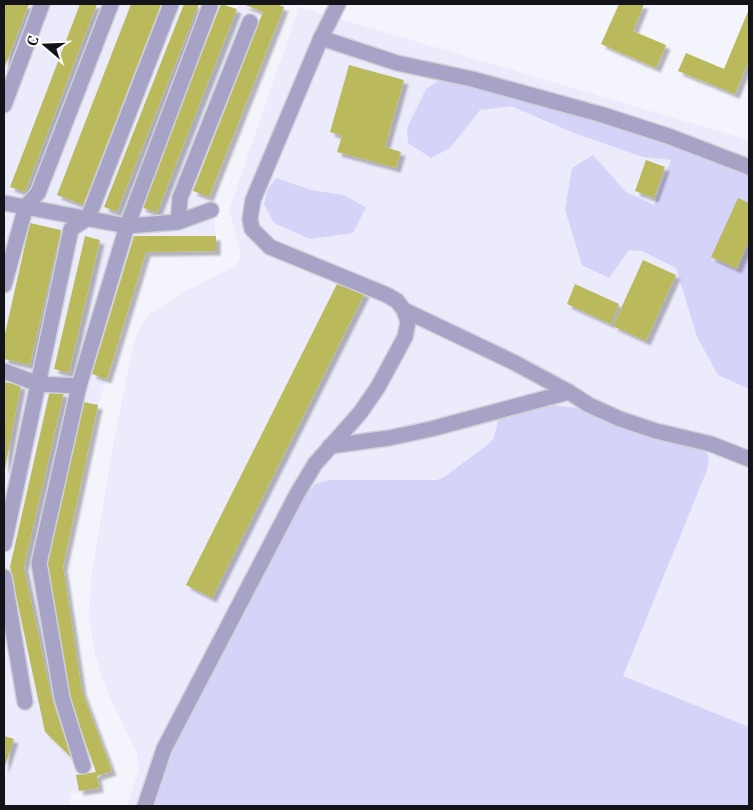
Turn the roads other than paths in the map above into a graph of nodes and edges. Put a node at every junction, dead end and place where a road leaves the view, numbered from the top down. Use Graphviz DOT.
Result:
graph roads {
  1 [pos="42,4"];
  2 [pos="111,4"];
  3 [pos="171,4"];
  4 [pos="338,4"];
  5 [pos="210,6"];
  6 [pos="250,22"];
  7 [pos="321,38"];
  8 [pos="4,105"];
  9 [pos="749,167"];
  10 [pos="4,203"];
  11 [pos="26,206"];
  12 [pos="211,210"];
  13 [pos="88,218"];
  14 [pos="178,222"];
  15 [pos="127,226"];
  16 [pos="4,285"];
  17 [pos="404,310"];
  18 [pos="4,371"];
  19 [pos="38,384"];
  20 [pos="79,386"];
  21 [pos="569,392"];
  22 [pos="330,446"];
  23 [pos="749,459"];
  24 [pos="4,544"];
  25 [pos="4,577"];
  26 [pos="25,702"];
  27 [pos="83,766"];
  28 [pos="145,806"];
  1 -- 8 [label="lane"];
  2 -- 11 [label="lane"];
  3 -- 13 [label="lane"];
  4 -- 7 [label="lane"];
  5 -- 15 [label="lane"];
  6 -- 14 [label="lane"];
  7 -- 9 [label="lane"];
  7 -- 17 [label="lane"];
  10 -- 11 [label="lane"];
  11 -- 13 [label="lane"];
  11 -- 16 [label="lane"];
  12 -- 14 [label="lane"];
  13 -- 15 [label="lane"];
  13 -- 19 [label="lane"];
  14 -- 15 [label="lane"];
  15 -- 20 [label="lane"];
  17 -- 21 [label="lane"];
  17 -- 22 [label="lane"];
  18 -- 19 [label="lane"];
  19 -- 20 [label="lane"];
  19 -- 24 [label="lane"];
  20 -- 27 [label="lane"];
  21 -- 22 [label="lane"];
  21 -- 23 [label="lane"];
  22 -- 28 [label="lane"];
  25 -- 26 [label="lane"];
}
